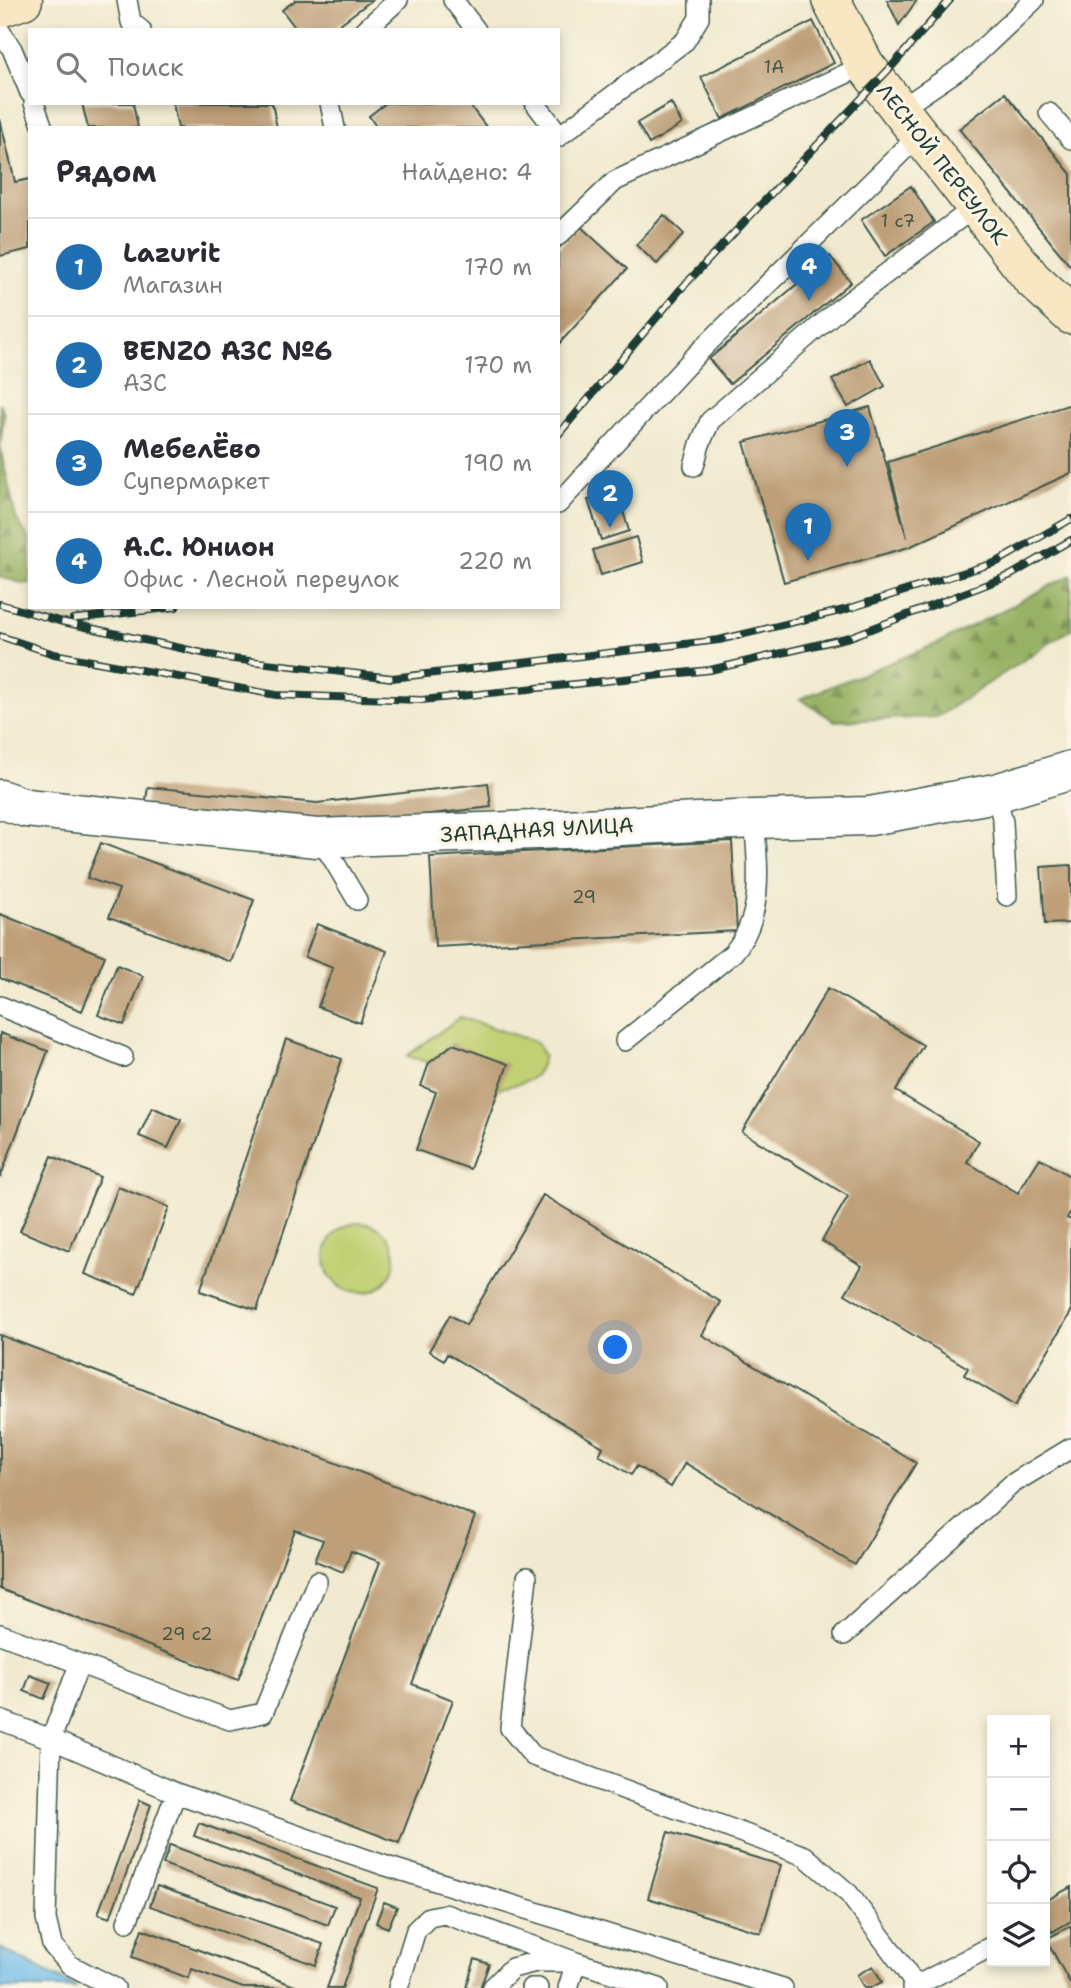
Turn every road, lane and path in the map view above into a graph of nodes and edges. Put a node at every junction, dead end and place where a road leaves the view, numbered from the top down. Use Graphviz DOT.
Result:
graph roads {
  1 [pos="23,0"];
  2 [pos="127,0"];
  3 [pos="398,0"];
  4 [pos="453,0"];
  5 [pos="699,0"];
  6 [pos="831,0"];
  7 [pos="1034,0"];
  8 [pos="0,8"];
  9 [pos="138,28"];
  10 [pos="367,28"];
  11 [pos="475,28"];
  12 [pos="0,31"];
  13 [pos="864,65"];
  14 [pos="28,88"];
  15 [pos="35,105"];
  16 [pos="330,105"];
  17 [pos="537,105"];
  18 [pos="1049,113"];
  19 [pos="909,123"];
  20 [pos="42,126"];
  21 [pos="335,126"];
  22 [pos="553,126"];
  23 [pos="560,132"];
  24 [pos="1071,139"];
  25 [pos="975,207"];
  26 [pos="560,234"];
  27 [pos="1071,315"];
  28 [pos="694,466"];
  29 [pos="560,502"];
  30 [pos="1071,770"];
  31 [pos="996,793"];
  32 [pos="0,799"];
  33 [pos="754,819"];
  34 [pos="317,838"];
  35 [pos="1007,896"];
  36 [pos="357,900"];
  37 [pos="0,1006"];
  38 [pos="625,1041"];
  39 [pos="123,1057"];
  40 [pos="1071,1448"];
  41 [pos="527,1577"];
  42 [pos="317,1581"];
  43 [pos="0,1634"];
  44 [pos="844,1635"];
  45 [pos="79,1665"];
  46 [pos="0,1720"];
  47 [pos="51,1740"];
  48 [pos="176,1793"];
  49 [pos="127,1922"];
  50 [pos="987,1949"];
  51 [pos="576,1962"];
  52 [pos="913,1987"];
  53 [pos="115,1988"];
  54 [pos="398,1988"];
  55 [pos="492,1988"];
  56 [pos="531,1988"];
  57 [pos="538,1988"];
  58 [pos="568,1988"];
  59 [pos="660,1988"];
  60 [pos="783,1988"];
  1 -- 8 [label="main road"];
  2 -- 9 [label="lane"];
  3 -- 10 [label="lane"];
  4 -- 11 [label="lane"];
  5 -- 23 [label="lane"];
  6 -- 13 [label="main road, ЛЕСНОЙ ПЕРЕУЛОК"];
  7 -- 19 [label="lane"];
  12 -- 14 [label="lane"];
  13 -- 19 [label="main road, ЛЕСНОЙ ПЕРЕУЛОК"];
  13 -- 26 [label="lane"];
  15 -- 20 [label="lane"];
  16 -- 21 [label="lane"];
  17 -- 22 [label="lane"];
  18 -- 24 [label="lane"];
  19 -- 25 [label="main road, ЛЕСНОЙ ПЕРЕУЛОК"];
  19 -- 29 [label="lane"];
  25 -- 27 [label="main road, ЛЕСНОЙ ПЕРЕУЛОК"];
  25 -- 28 [label="lane"];
  30 -- 31 [label="street, ЗАПАДНАЯ УЛИЦА"];
  31 -- 33 [label="street, ЗАПАДНАЯ УЛИЦА"];
  31 -- 35 [label="lane"];
  32 -- 34 [label="street, ЗАПАДНАЯ УЛИЦА"];
  33 -- 34 [label="street, ЗАПАДНАЯ УЛИЦА"];
  33 -- 38 [label="lane"];
  34 -- 36 [label="lane"];
  37 -- 39 [label="lane"];
  40 -- 44 [label="lane"];
  41 -- 52 [label="lane"];
  42 -- 45 [label="lane"];
  43 -- 45 [label="lane"];
  45 -- 47 [label="lane"];
  46 -- 47 [label="lane"];
  47 -- 48 [label="lane"];
  47 -- 53 [label="lane"];
  48 -- 49 [label="lane"];
  48 -- 60 [label="lane"];
  50 -- 52 [label="lane"];
  51 -- 54 [label="lane"];
  51 -- 55 [label="lane"];
  51 -- 58 [label="lane"];
  51 -- 59 [label="lane"];
  56 -- 57 [label="lane"];
}
